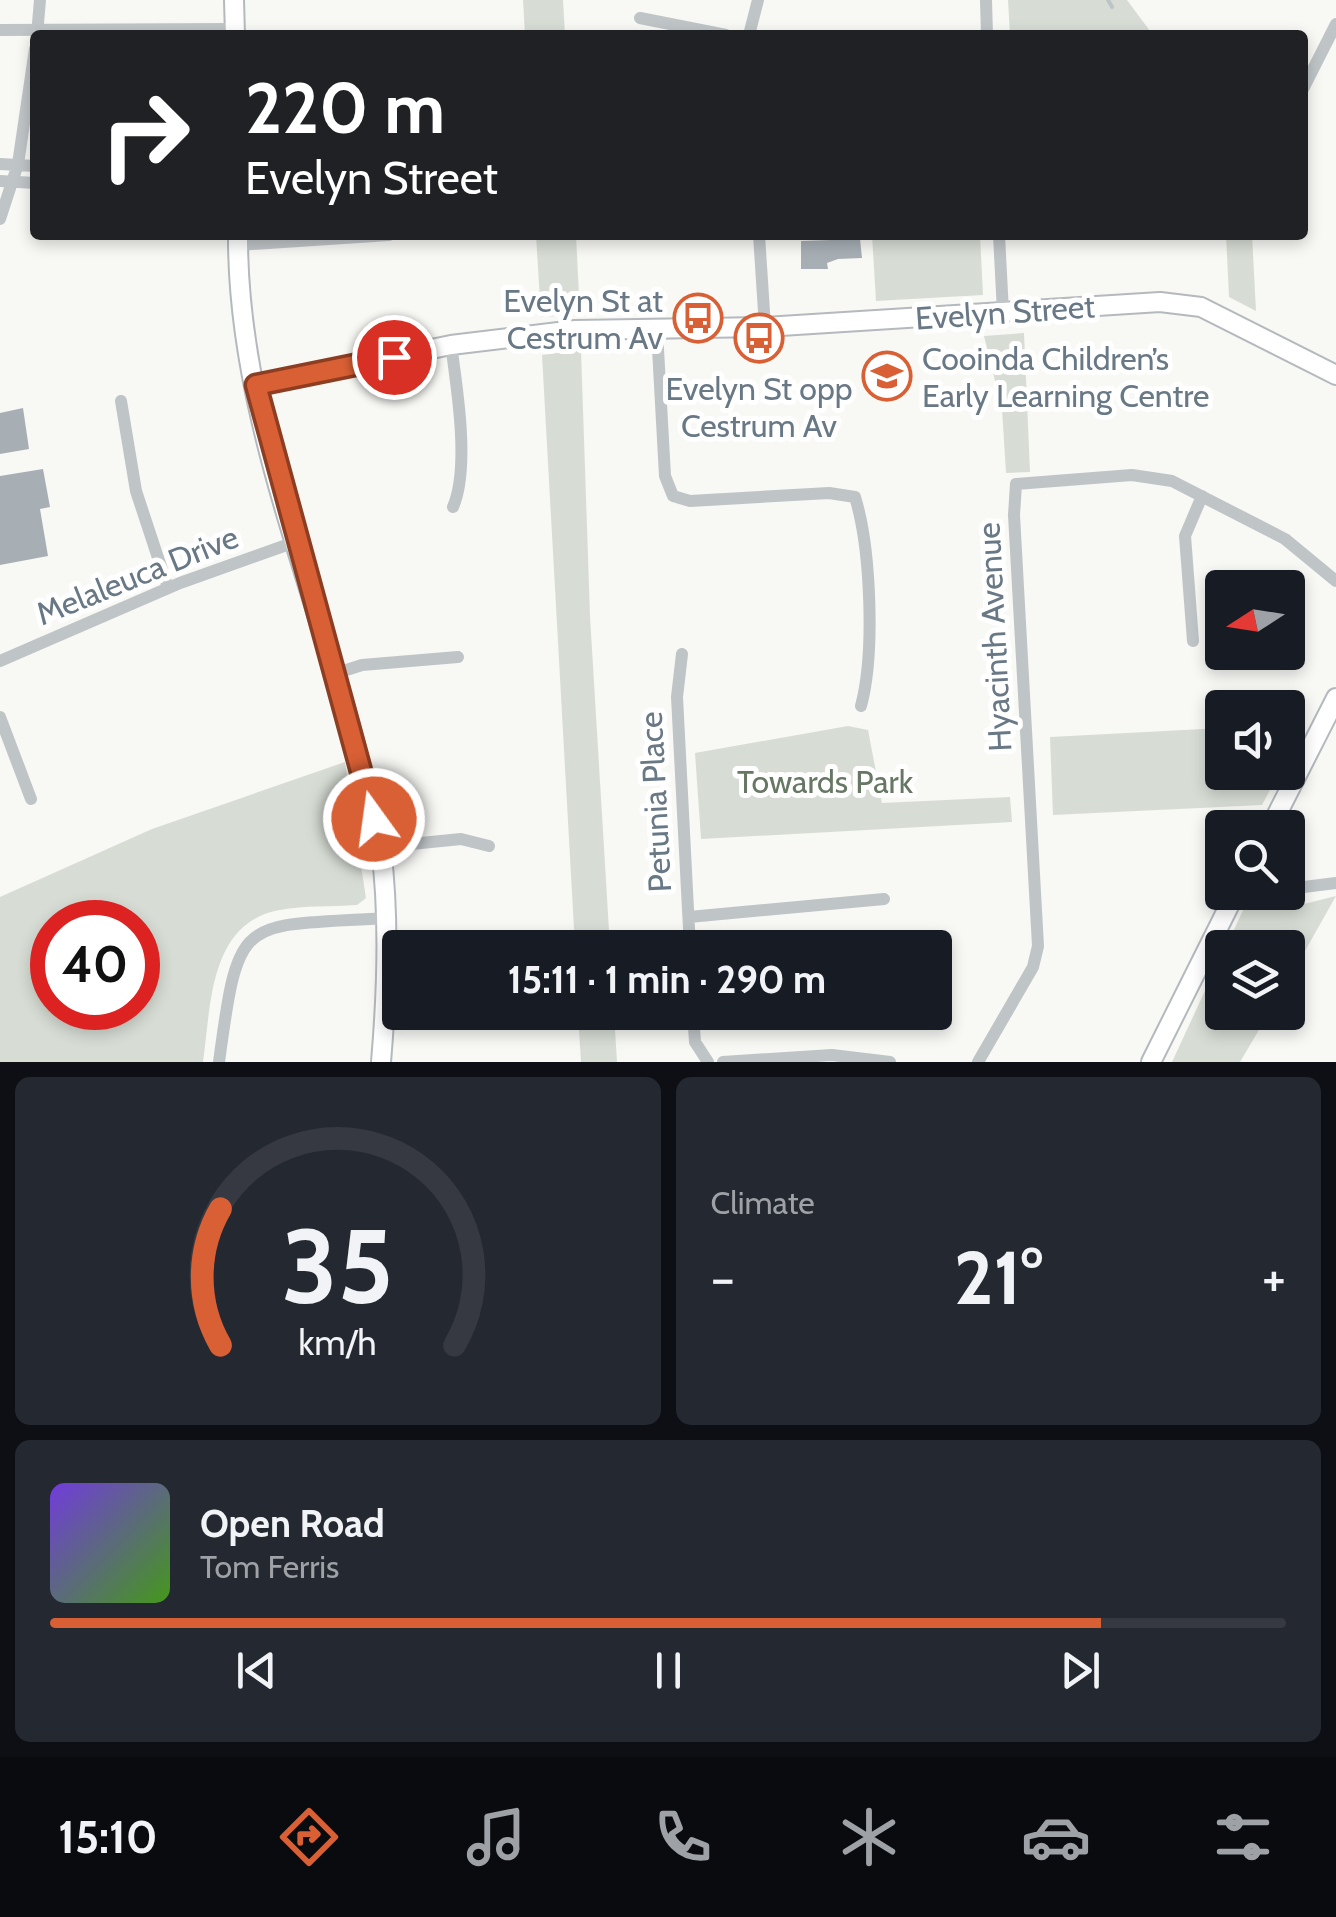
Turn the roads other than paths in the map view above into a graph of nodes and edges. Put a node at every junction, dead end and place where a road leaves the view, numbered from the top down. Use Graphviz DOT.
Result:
graph roads {
  1 [pos="40,0"];
  2 [pos="234,0"];
  3 [pos="758,0"];
  4 [pos="986,0"];
  5 [pos="640,18"];
  6 [pos="1336,24"];
  7 [pos="0,30"];
  8 [pos="37,30"];
  9 [pos="235,30"];
  10 [pos="701,30"];
  11 [pos="751,30"];
  12 [pos="988,30"];
  13 [pos="30,33"];
  14 [pos="1308,78"];
  15 [pos="30,83"];
  16 [pos="0,164"];
  17 [pos="18,164"];
  18 [pos="30,165"];
  19 [pos="6,181"];
  20 [pos="0,219"];
  21 [pos="238,240"];
  22 [pos="760,240"];
  23 [pos="999,240"];
  24 [pos="1004,312"];
  25 [pos="765,327"];
  26 [pos="658,331"];
  27 [pos="452,350"];
  28 [pos="1336,376"];
  29 [pos="256,390"];
  30 [pos="120,400"];
  31 [pos="1202,496"];
  32 [pos="453,507"];
  33 [pos="295,542"];
  34 [pos="1336,581"];
  35 [pos="168,588"];
  36 [pos="1192,641"];
  37 [pos="682,654"];
  38 [pos="458,657"];
  39 [pos="0,662"];
  40 [pos="337,673"];
  41 [pos="1336,698"];
  42 [pos="861,706"];
  43 [pos="0,717"];
  44 [pos="31,799"];
  45 [pos="1279,810"];
  46 [pos="489,846"];
  47 [pos="380,847"];
  48 [pos="1336,883"];
  49 [pos="1305,888"];
  50 [pos="884,899"];
  51 [pos="1227,910"];
  52 [pos="688,917"];
  53 [pos="386,918"];
  54 [pos="387,930"];
  55 [pos="689,930"];
  56 [pos="388,1030"];
  57 [pos="694,1030"];
  58 [pos="220,1062"];
  59 [pos="381,1062"];
  60 [pos="708,1062"];
  61 [pos="723,1062"];
  62 [pos="890,1062"];
  63 [pos="978,1062"];
  64 [pos="1150,1062"];
  1 -- 8 [label="street"];
  2 -- 9 [label="street"];
  3 -- 11 [label="street"];
  4 -- 12 [label="street"];
  5 -- 10 [label="street"];
  6 -- 14 [label="street"];
  7 -- 13 [label="street"];
  15 -- 17 [label="street"];
  16 -- 17 [label="street"];
  17 -- 18 [label="street"];
  17 -- 19 [label="street"];
  19 -- 20 [label="street"];
  21 -- 29 [label="street"];
  22 -- 25 [label="street"];
  23 -- 24 [label="street"];
  24 -- 25 [label="street, Evelyn Street"];
  24 -- 28 [label="street, Evelyn Street"];
  25 -- 26 [label="street, Evelyn Street"];
  26 -- 27 [label="street, Evelyn Street"];
  26 -- 42 [label="street"];
  27 -- 29 [label="street, Evelyn Street"];
  27 -- 32 [label="street"];
  29 -- 33 [label="street"];
  30 -- 35 [label="street"];
  31 -- 34 [label="street, Hyacinth Avenue"];
  31 -- 36 [label="street"];
  31 -- 63 [label="street, Hyacinth Avenue"];
  33 -- 35 [label="street, Melaleuca Drive"];
  33 -- 40 [label="street"];
  35 -- 39 [label="street, Melaleuca Drive"];
  37 -- 52 [label="street, Petunia Place"];
  38 -- 40 [label="street"];
  40 -- 47 [label="street"];
  41 -- 45 [label="street"];
  43 -- 44 [label="street"];
  46 -- 47 [label="street"];
  47 -- 53 [label="street"];
  48 -- 49 [label="street"];
  50 -- 52 [label="street"];
  51 -- 64 [label="street"];
  52 -- 55 [label="street, Petunia Place"];
  53 -- 54 [label="street"];
  53 -- 58 [label="street"];
  56 -- 59 [label="street"];
  57 -- 60 [label="street"];
  61 -- 62 [label="street"];
}
